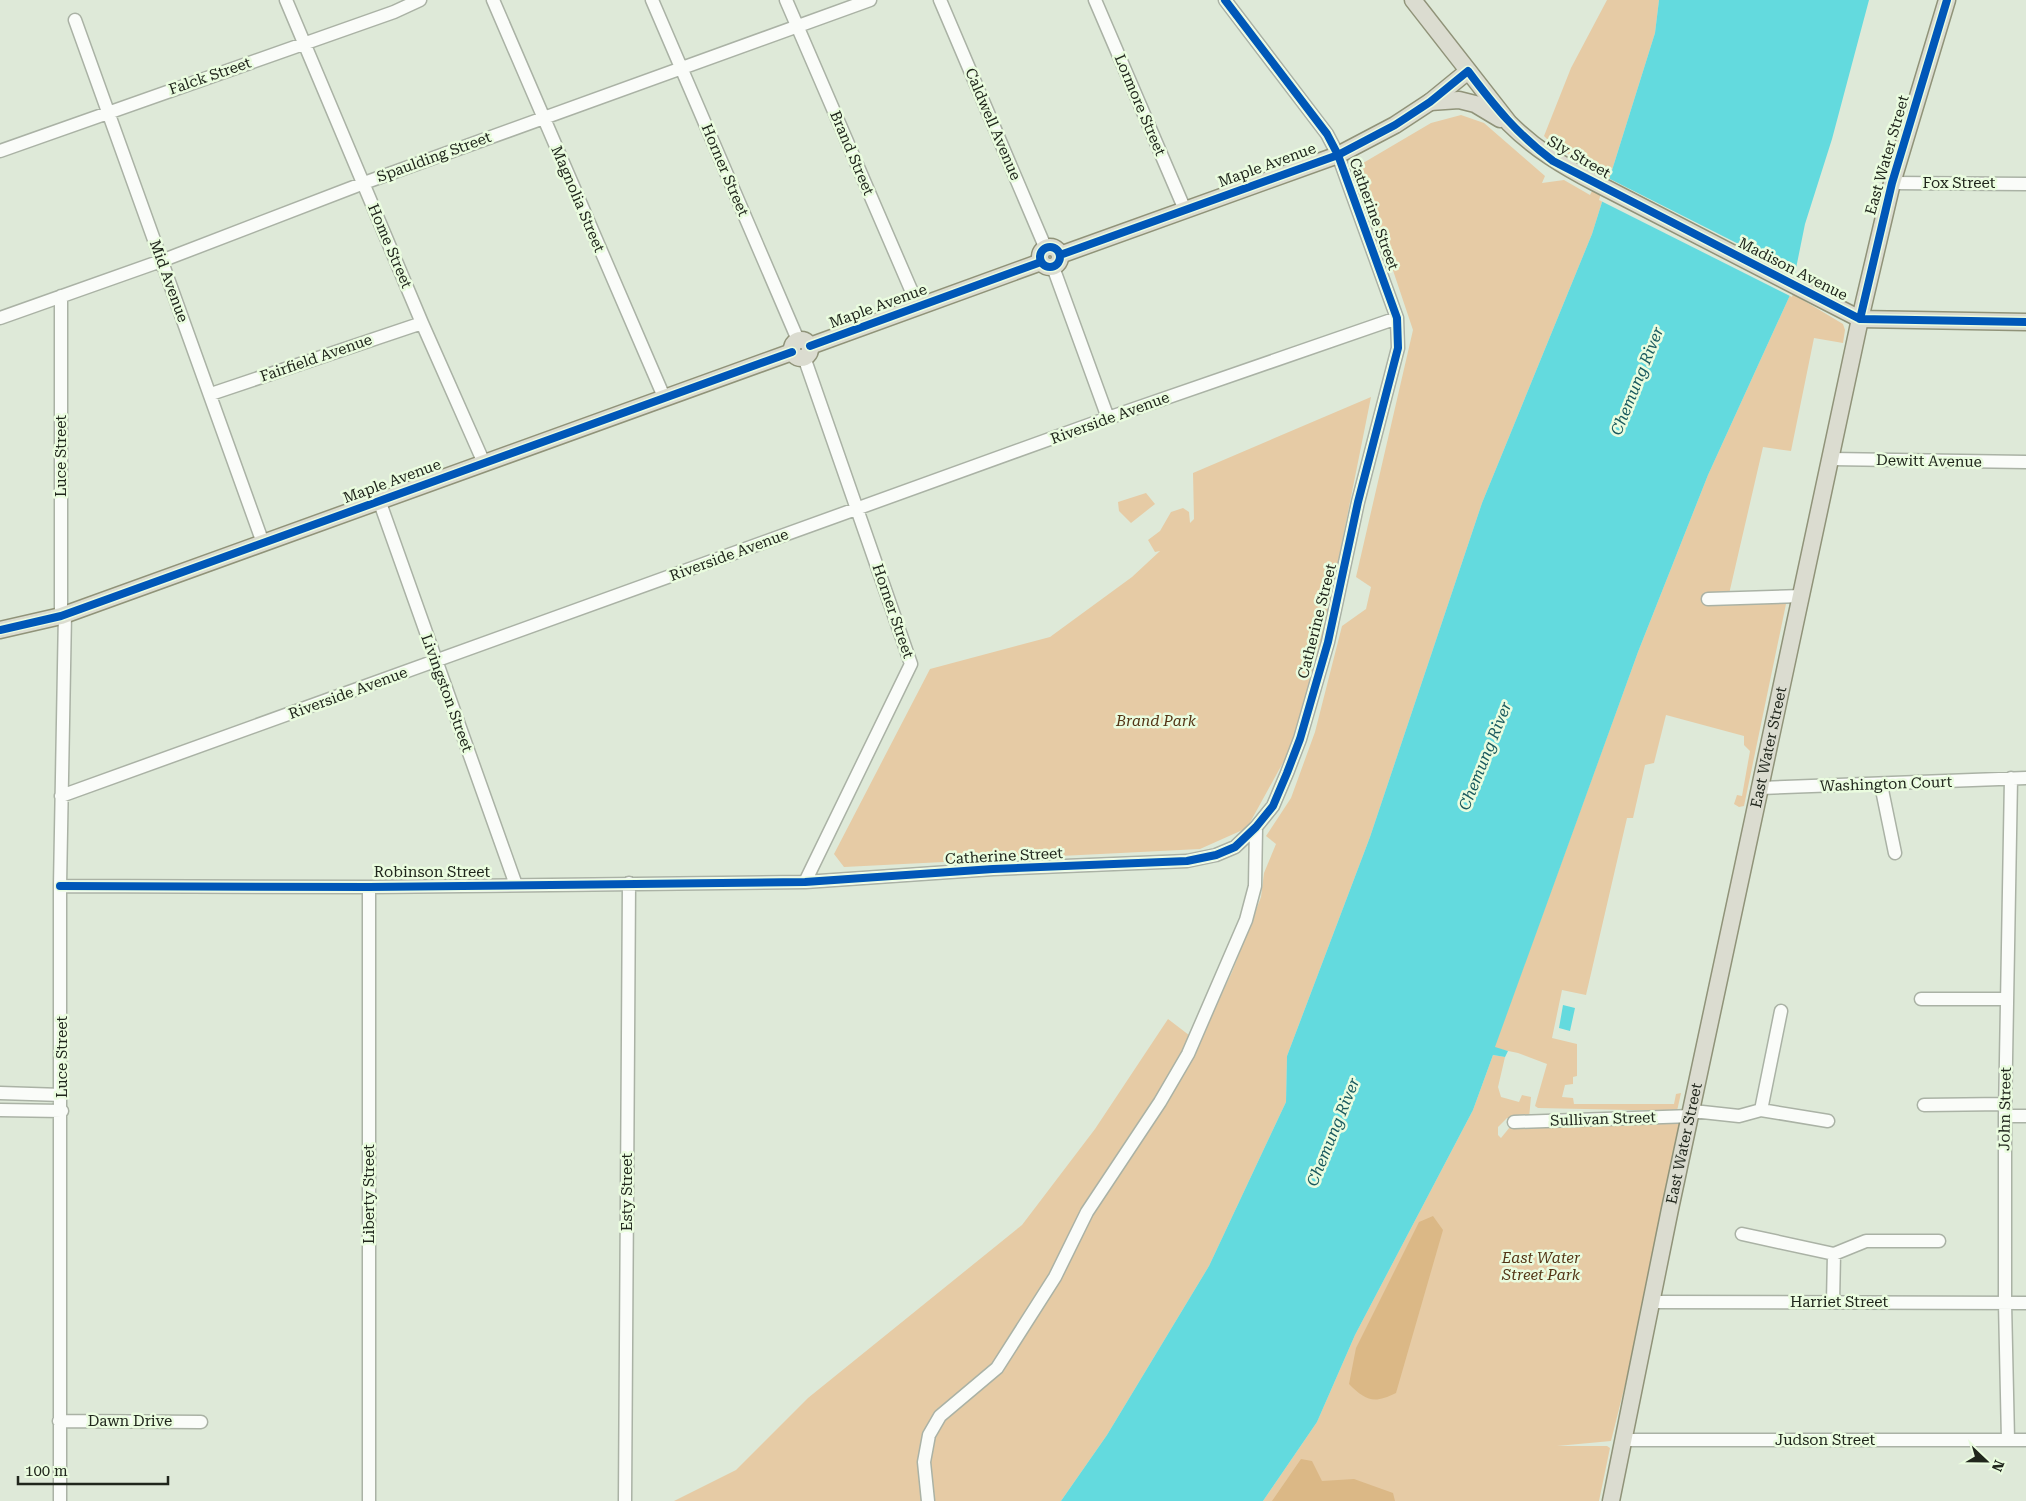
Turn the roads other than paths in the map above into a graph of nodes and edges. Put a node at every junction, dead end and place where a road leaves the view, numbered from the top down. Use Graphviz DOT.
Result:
graph roads {
  1 [pos="286,0"];
  2 [pos="420,0"];
  3 [pos="493,0"];
  4 [pos="652,0"];
  5 [pos="786,0"];
  6 [pos="870,0"];
  7 [pos="940,0"];
  8 [pos="1095,0"];
  9 [pos="1225,0"];
  10 [pos="1413,0"];
  11 [pos="1947,0"];
  12 [pos="75,20"];
  13 [pos="797,26"];
  14 [pos="304,43"];
  15 [pos="681,67"];
  16 [pos="1468,71"];
  17 [pos="1430,102"];
  18 [pos="108,112"];
  19 [pos="544,118"];
  20 [pos="1509,123"];
  21 [pos="0,151"];
  22 [pos="1338,155"];
  23 [pos="364,183"];
  24 [pos="1892,183"];
  25 [pos="2026,184"];
  26 [pos="1185,210"];
  27 [pos="1672,223"];
  28 [pos="1050,258"];
  29 [pos="161,261"];
  30 [pos="61,296"];
  31 [pos="918,306"];
  32 [pos="0,318"];
  33 [pos="1397,318"];
  34 [pos="1860,319"];
  35 [pos="2026,322"];
  36 [pos="422,323"];
  37 [pos="801,349"];
  38 [pos="211,394"];
  39 [pos="664,397"];
  40 [pos="1108,418"];
  41 [pos="1831,459"];
  42 [pos="2026,462"];
  43 [pos="484,463"];
  44 [pos="379,500"];
  45 [pos="858,509"];
  46 [pos="263,543"];
  47 [pos="1802,596"];
  48 [pos="1708,599"];
  49 [pos="63,614"];
  50 [pos="0,630"];
  51 [pos="436,661"];
  52 [pos="2010,778"];
  53 [pos="2026,778"];
  54 [pos="1881,785"];
  55 [pos="1762,788"];
  56 [pos="62,796"];
  57 [pos="1256,828"];
  58 [pos="1895,853"];
  59 [pos="805,882"];
  60 [pos="629,883"];
  61 [pos="60,886"];
  62 [pos="369,886"];
  63 [pos="516,886"];
  64 [pos="1921,999"];
  65 [pos="2007,999"];
  66 [pos="1781,1011"];
  67 [pos="0,1093"];
  68 [pos="62,1095"];
  69 [pos="1924,1105"];
  70 [pos="0,1110"];
  71 [pos="1761,1110"];
  72 [pos="2005,1110"];
  73 [pos="62,1111"];
  74 [pos="1692,1113"];
  75 [pos="2026,1116"];
  76 [pos="1828,1121"];
  77 [pos="1514,1122"];
  78 [pos="1742,1234"];
  79 [pos="1939,1241"];
  80 [pos="1834,1254"];
  81 [pos="1652,1302"];
  82 [pos="1832,1302"];
  83 [pos="2005,1303"];
  84 [pos="2026,1303"];
  85 [pos="59,1421"];
  86 [pos="201,1422"];
  87 [pos="1624,1440"];
  88 [pos="2008,1440"];
  89 [pos="2026,1440"];
  90 [pos="60,1501"];
  91 [pos="369,1501"];
  92 [pos="624,1501"];
  93 [pos="928,1501"];
  94 [pos="1611,1501"];
  1 -- 14 [label="street, Home Street"];
  2 -- 14 [label="street, Falck Street"];
  3 -- 19 [label="street, Magnolia Street"];
  4 -- 15 [label="street, Horner Street"];
  5 -- 13 [label="street, Brand Street"];
  6 -- 13 [label="street, Spaulding Street"];
  7 -- 28 [label="street, Caldwell Avenue"];
  8 -- 26 [label="street, Lormore Street"];
  9 -- 22 [label="street, Catherine Street"];
  10 -- 16 [label="main road, Sly Street"];
  11 -- 24 [label="main road, East Water Street"];
  12 -- 18 [label="street, Mid Avenue"];
  13 -- 15 [label="street, Spaulding Street"];
  13 -- 31 [label="street, Brand Street"];
  14 -- 18 [label="street, Falck Street"];
  14 -- 23 [label="street, Home Street"];
  15 -- 19 [label="street, Spaulding Street"];
  15 -- 37 [label="street, Horner Street"];
  16 -- 17 [label="main road, Maple Avenue"];
  16 -- 20 [label="main road, Sly Street"];
  17 -- 20 [label="main road"];
  17 -- 22 [label="main road, Maple Avenue"];
  18 -- 21 [label="street, Falck Street"];
  18 -- 29 [label="street, Mid Avenue"];
  19 -- 23 [label="street, Spaulding Street"];
  19 -- 39 [label="street, Magnolia Street"];
  20 -- 27 [label="main road, Sly Street"];
  22 -- 26 [label="main road, Maple Avenue"];
  22 -- 33 [label="street, Catherine Street"];
  23 -- 29 [label="street, Spaulding Street"];
  23 -- 36 [label="street, Home Street"];
  24 -- 25 [label="street, Fox Street"];
  24 -- 34 [label="main road, East Water Street"];
  26 -- 28 [label="main road, Maple Avenue"];
  27 -- 34 [label="main road, Madison Avenue"];
  28 -- 31 [label="main road, Maple Avenue"];
  28 -- 40 [label="street, Caldwell Avenue"];
  29 -- 30 [label="street, Spaulding Street"];
  29 -- 38 [label="street, Mid Avenue"];
  30 -- 32 [label="street, Spaulding Street"];
  30 -- 49 [label="street, Luce Street"];
  31 -- 37 [label="main road, Maple Avenue"];
  33 -- 40 [label="street, Riverside Avenue"];
  33 -- 57 [label="street, Catherine Street"];
  34 -- 35 [label="main road, Madison Avenue"];
  34 -- 41 [label="main road, East Water Street"];
  36 -- 38 [label="street, Fairfield Avenue"];
  36 -- 43 [label="street, Home Street"];
  37 -- 39 [label="main road, Maple Avenue"];
  37 -- 45 [label="street, Horner Street"];
  38 -- 46 [label="street, Mid Avenue"];
  39 -- 43 [label="main road, Maple Avenue"];
  40 -- 45 [label="street, Riverside Avenue"];
  41 -- 42 [label="street, Dewitt Avenue"];
  41 -- 47 [label="main road, East Water Street"];
  43 -- 44 [label="main road, Maple Avenue"];
  44 -- 46 [label="main road, Maple Avenue"];
  44 -- 51 [label="street, Livingston Street"];
  45 -- 51 [label="street, Riverside Avenue"];
  45 -- 59 [label="street, Horner Street"];
  46 -- 49 [label="main road, Maple Avenue"];
  47 -- 48 [label="street"];
  47 -- 55 [label="main road, East Water Street"];
  49 -- 50 [label="main road, Maple Avenue"];
  49 -- 56 [label="street, Luce Street"];
  51 -- 56 [label="street, Riverside Avenue"];
  51 -- 63 [label="street, Livingston Street"];
  52 -- 53 [label="street, Washington Court"];
  52 -- 54 [label="street, Washington Court"];
  52 -- 65 [label="street, John Street"];
  54 -- 55 [label="street, Washington Court"];
  54 -- 58 [label="street"];
  55 -- 74 [label="main road, East Water Street"];
  56 -- 61 [label="street, Luce Street"];
  57 -- 59 [label="street, Catherine Street"];
  57 -- 93 [label="street"];
  59 -- 60 [label="street, Robinson Street"];
  60 -- 63 [label="street, Robinson Street"];
  60 -- 92 [label="street, Esty Street"];
  61 -- 62 [label="street, Robinson Street"];
  61 -- 68 [label="street, Luce Street"];
  62 -- 63 [label="street, Robinson Street"];
  62 -- 91 [label="street, Liberty Street"];
  64 -- 65 [label="street"];
  65 -- 72 [label="street, John Street"];
  66 -- 71 [label="street"];
  67 -- 68 [label="street"];
  68 -- 73 [label="street, Luce Street"];
  69 -- 72 [label="street"];
  70 -- 73 [label="street"];
  71 -- 74 [label="street, Sullivan Street"];
  71 -- 76 [label="street"];
  72 -- 75 [label="street"];
  72 -- 83 [label="street, John Street"];
  73 -- 85 [label="street, Luce Street"];
  74 -- 77 [label="street, Sullivan Street"];
  74 -- 81 [label="main road, East Water Street"];
  78 -- 80 [label="street"];
  79 -- 80 [label="street"];
  80 -- 82 [label="street"];
  81 -- 82 [label="street, Harriet Street"];
  81 -- 87 [label="main road, East Water Street"];
  82 -- 83 [label="street, Harriet Street"];
  83 -- 84 [label="street, Harriet Street"];
  83 -- 88 [label="street, John Street"];
  85 -- 86 [label="street, Dawn Drive"];
  85 -- 90 [label="street, Luce Street"];
  87 -- 88 [label="street, Judson Street"];
  87 -- 94 [label="main road, East Water Street"];
  88 -- 89 [label="street, Judson Street"];
}
